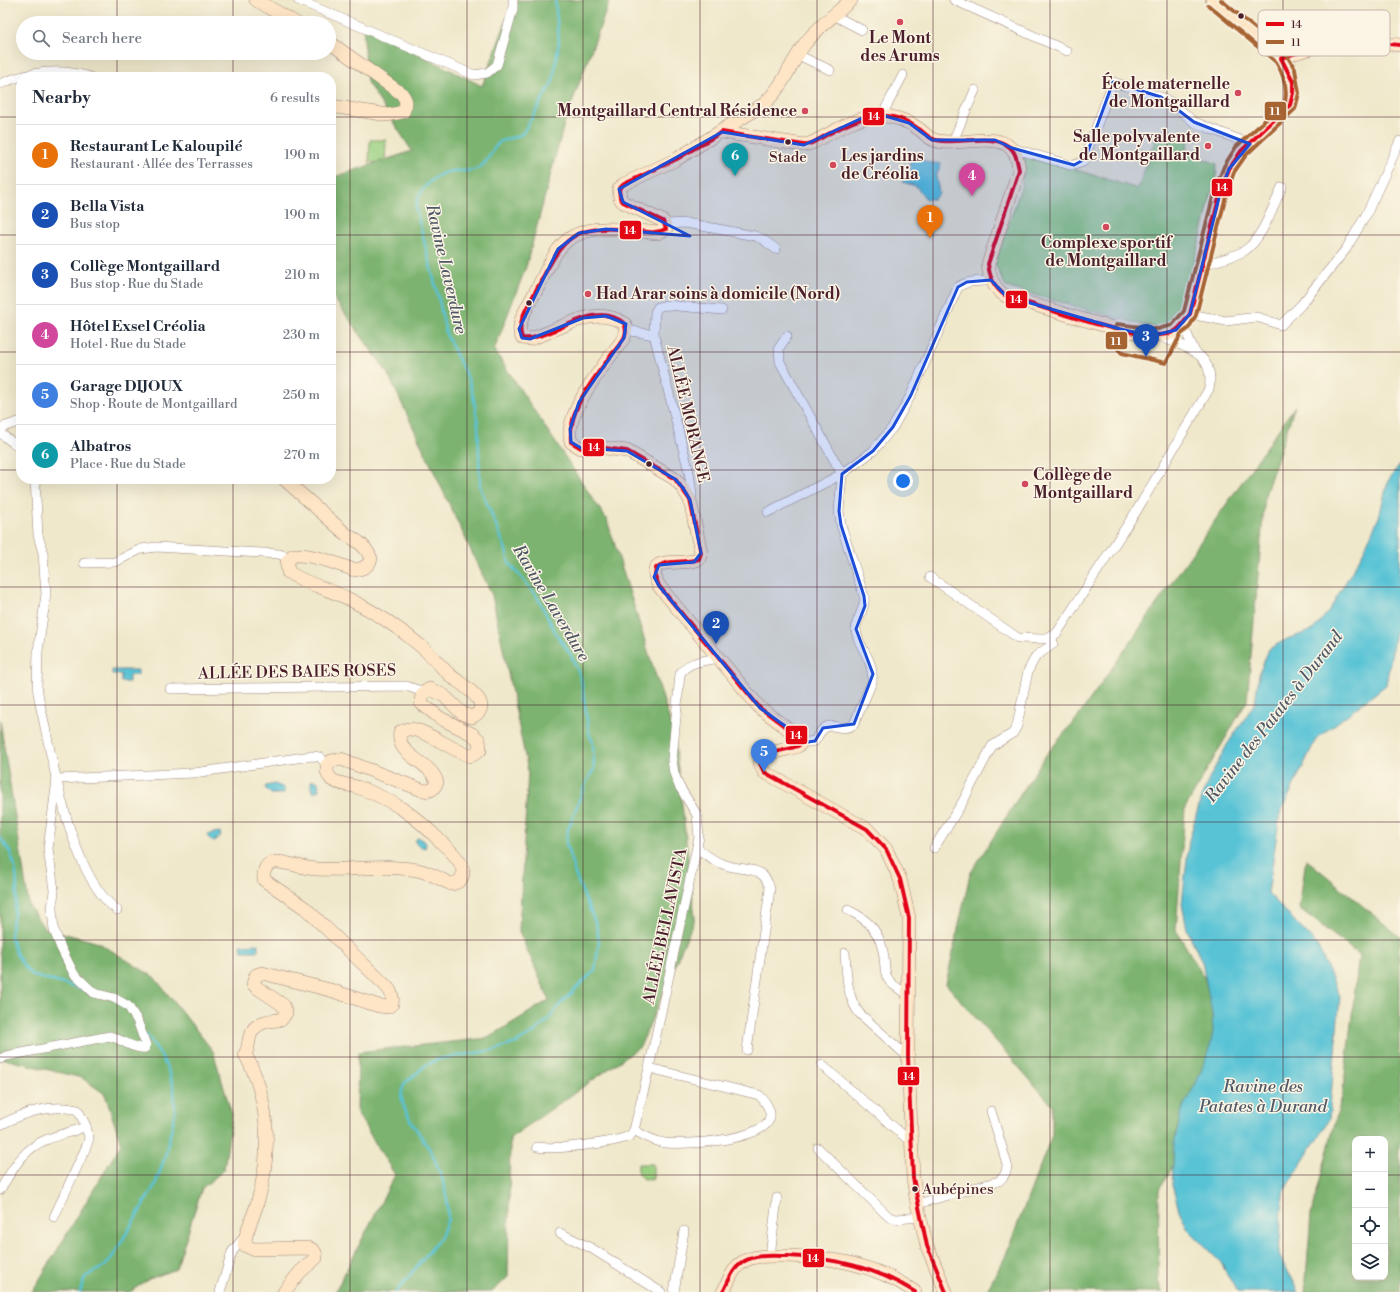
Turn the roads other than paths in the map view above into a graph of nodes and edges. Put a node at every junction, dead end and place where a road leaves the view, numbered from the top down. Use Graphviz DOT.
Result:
graph roads {
  1 [pos="256,0"];
  2 [pos="298,0"];
  3 [pos="513,0"];
  4 [pos="851,0"];
  5 [pos="954,0"];
  6 [pos="1212,0"];
  7 [pos="833,15"];
  8 [pos="284,16"];
  9 [pos="336,16"];
  10 [pos="336,16"];
  11 [pos="862,30"];
  12 [pos="1258,39"];
  13 [pos="1390,44"];
  14 [pos="1400,45"];
  15 [pos="336,47"];
  16 [pos="1067,51"];
  17 [pos="798,55"];
  18 [pos="1279,56"];
  19 [pos="1286,56"];
  20 [pos="1281,58"];
  21 [pos="830,70"];
  22 [pos="903,75"];
  23 [pos="16,79"];
  24 [pos="0,84"];
  25 [pos="975,90"];
  26 [pos="336,107"];
  27 [pos="882,115"];
  28 [pos="722,132"];
  29 [pos="953,141"];
  30 [pos="1250,144"];
  31 [pos="1012,148"];
  32 [pos="1399,148"];
  33 [pos="1282,187"];
  34 [pos="666,224"];
  35 [pos="776,250"];
  36 [pos="1202,265"];
  37 [pos="991,280"];
  38 [pos="722,310"];
  39 [pos="1190,314"];
  40 [pos="1183,325"];
  41 [pos="626,330"];
  42 [pos="654,334"];
  43 [pos="787,336"];
  44 [pos="1159,336"];
  45 [pos="1195,352"];
  46 [pos="16,423"];
  47 [pos="0,428"];
  48 [pos="0,433"];
  49 [pos="16,445"];
  50 [pos="842,474"];
  51 [pos="35,484"];
  52 [pos="290,484"];
  53 [pos="690,500"];
  54 [pos="768,512"];
  55 [pos="289,558"];
  56 [pos="84,563"];
  57 [pos="930,577"];
  58 [pos="1052,636"];
  59 [pos="718,658"];
  60 [pos="170,689"];
  61 [pos="424,692"];
  62 [pos="801,743"];
  63 [pos="327,765"];
  64 [pos="57,779"];
  65 [pos="934,848"];
  66 [pos="698,849"];
  67 [pos="117,910"];
  68 [pos="848,910"];
  69 [pos="846,953"];
  70 [pos="908,994"];
  71 [pos="747,1050"];
  72 [pos="908,1057"];
  73 [pos="0,1059"];
  74 [pos="822,1065"];
  75 [pos="650,1068"];
  76 [pos="991,1111"];
  77 [pos="0,1126"];
  78 [pos="86,1126"];
  79 [pos="634,1130"];
  80 [pos="910,1142"];
  81 [pos="537,1147"];
  82 [pos="818,1148"];
  83 [pos="0,1190"];
  84 [pos="777,1198"];
  85 [pos="918,1210"];
  86 [pos="54,1218"];
  87 [pos="684,1231"];
  88 [pos="560,1233"];
  89 [pos="246,1234"];
  90 [pos="770,1256"];
  91 [pos="220,1292"];
  92 [pos="284,1292"];
  93 [pos="661,1292"];
  94 [pos="674,1292"];
  95 [pos="723,1292"];
  96 [pos="915,1292"];
  97 [pos="946,1292"];
  1 -- 8 [label="street"];
  2 -- 10 [label="street"];
  3 -- 9 [label="street"];
  4 -- 7 [label="street"];
  5 -- 16 [label="street"];
  6 -- 12 [label="street"];
  7 -- 11 [label="street"];
  7 -- 17 [label="street"];
  13 -- 14 [label="street"];
  15 -- 26 [label="street"];
  17 -- 21 [label="street"];
  17 -- 28 [label="street"];
  18 -- 20 [label="street"];
  19 -- 20 [label="street"];
  20 -- 30 [label="street"];
  22 -- 27 [label="street"];
  23 -- 24 [label="street"];
  25 -- 29 [label="street"];
  27 -- 28 [label="street"];
  27 -- 29 [label="street"];
  28 -- 34 [label="street"];
  29 -- 31 [label="street"];
  30 -- 31 [label="street"];
  30 -- 36 [label="street"];
  31 -- 37 [label="street"];
  32 -- 39 [label="street"];
  33 -- 36 [label="street"];
  34 -- 35 [label="street"];
  34 -- 41 [label="street"];
  36 -- 39 [label="street"];
  37 -- 44 [label="street"];
  37 -- 50 [label="street"];
  38 -- 42 [label="street, ALLÉE MORANGE"];
  39 -- 40 [label="street"];
  40 -- 44 [label="street"];
  40 -- 45 [label="street"];
  41 -- 42 [label="street, ALLÉE MORANGE"];
  41 -- 53 [label="street"];
  42 -- 53 [label="street, ALLÉE MORANGE"];
  43 -- 50 [label="street"];
  44 -- 45 [label="street"];
  45 -- 58 [label="street"];
  46 -- 47 [label="street"];
  48 -- 49 [label="street"];
  50 -- 54 [label="street"];
  50 -- 62 [label="street"];
  51 -- 64 [label="street"];
  52 -- 55 [label="street"];
  53 -- 59 [label="street"];
  55 -- 56 [label="street"];
  55 -- 61 [label="street"];
  57 -- 58 [label="street"];
  58 -- 65 [label="street"];
  59 -- 62 [label="street"];
  59 -- 66 [label="street, ALLÉE BELLAVISTA"];
  60 -- 61 [label="street, ALLÉE DES BAIES ROSES"];
  61 -- 63 [label="street"];
  62 -- 70 [label="street"];
  63 -- 64 [label="street"];
  63 -- 89 [label="street"];
  64 -- 67 [label="street"];
  64 -- 73 [label="street"];
  66 -- 71 [label="street"];
  66 -- 75 [label="street, ALLÉE BELLAVISTA"];
  68 -- 70 [label="street"];
  69 -- 72 [label="street"];
  70 -- 72 [label="street"];
  72 -- 80 [label="street"];
  74 -- 80 [label="street"];
  75 -- 79 [label="street, ALLÉE BELLAVISTA"];
  75 -- 79 [label="street"];
  76 -- 85 [label="street"];
  77 -- 78 [label="street"];
  78 -- 83 [label="street"];
  78 -- 86 [label="street"];
  79 -- 81 [label="street"];
  80 -- 85 [label="street"];
  82 -- 85 [label="street"];
  84 -- 90 [label="street"];
  85 -- 97 [label="street"];
  87 -- 94 [label="street"];
  88 -- 93 [label="street"];
  89 -- 91 [label="street"];
  89 -- 92 [label="street"];
  90 -- 95 [label="street"];
  90 -- 96 [label="street"];
}
